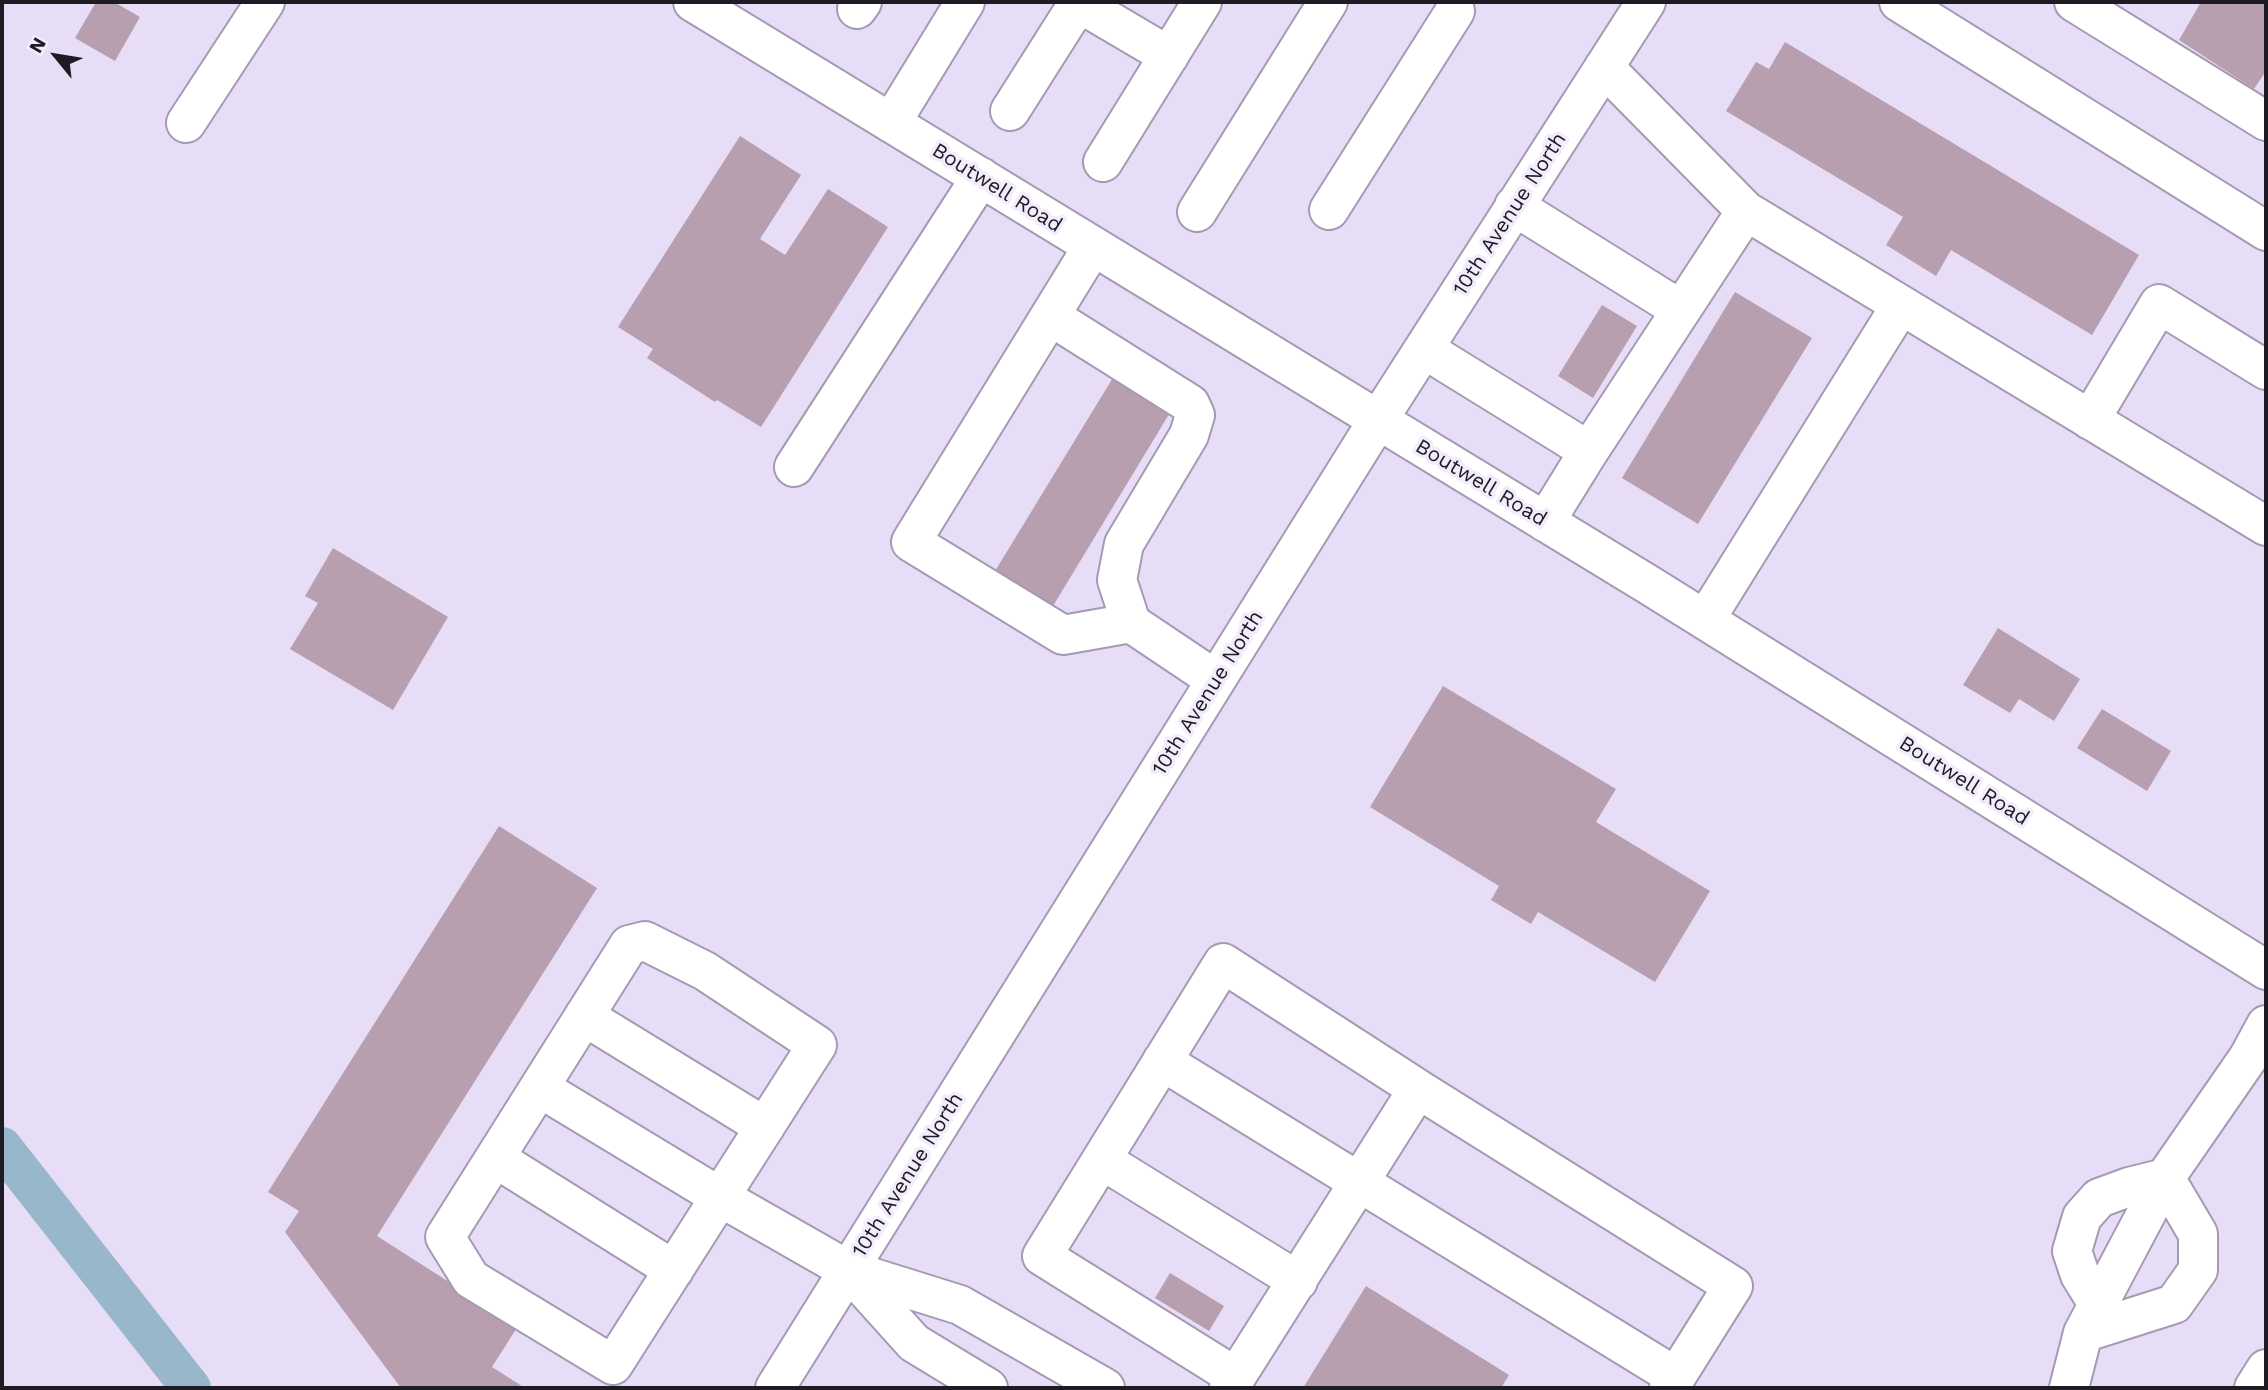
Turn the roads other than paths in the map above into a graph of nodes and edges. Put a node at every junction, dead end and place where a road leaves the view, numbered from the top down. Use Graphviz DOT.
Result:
graph roads {
  1 [pos="265,2"];
  2 [pos="694,2"];
  3 [pos="965,2"];
  4 [pos="1079,2"];
  5 [pos="1202,2"];
  6 [pos="1328,2"];
  7 [pos="1646,2"];
  8 [pos="1899,2"];
  9 [pos="2074,2"];
  10 [pos="1452,5"];
  11 [pos="1169,56"];
  12 [pos="1604,67"];
  13 [pos="1010,111"];
  14 [pos="2266,121"];
  15 [pos="187,123"];
  16 [pos="891,123"];
  17 [pos="1103,162"];
  18 [pos="981,177"];
  19 [pos="1514,206"];
  20 [pos="1329,210"];
  21 [pos="1197,212"];
  22 [pos="1746,212"];
  23 [pos="2266,231"];
  24 [pos="1093,246"];
  25 [pos="1901,305"];
  26 [pos="1681,310"];
  27 [pos="1050,316"];
  28 [pos="1424,349"];
  29 [pos="2266,370"];
  30 [pos="2091,420"];
  31 [pos="1378,421"];
  32 [pos="1589,450"];
  33 [pos="794,467"];
  34 [pos="1545,522"];
  35 [pos="2266,526"];
  36 [pos="1705,620"];
  37 [pos="1131,623"];
  38 [pos="1216,680"];
  39 [pos="2266,970"];
  40 [pos="584,1016"];
  41 [pos="2266,1025"];
  42 [pos="1163,1061"];
  43 [pos="540,1088"];
  44 [pos="1418,1089"];
  45 [pos="765,1128"];
  46 [pos="495,1158"];
  47 [pos="1102,1160"];
  48 [pos="2165,1178"];
  49 [pos="1359,1183"];
  50 [pos="720,1197"];
  51 [pos="674,1270"];
  52 [pos="848,1270"];
  53 [pos="1297,1280"];
  54 [pos="2091,1318"];
  55 [pos="2266,1369"];
  56 [pos="606,1377"];
  57 [pos="1232,1383"];
  58 [pos="1673,1383"];
  59 [pos="775,1388"];
  60 [pos="988,1388"];
  61 [pos="1105,1388"];
  62 [pos="2069,1388"];
  63 [pos="2254,1388"];
  1 -- 15 [label="street"];
  2 -- 16 [label="street, Boutwell Road"];
  3 -- 16 [label="street"];
  4 -- 11 [label="street"];
  4 -- 13 [label="street"];
  5 -- 11 [label="street"];
  6 -- 21 [label="street"];
  7 -- 12 [label="street, 10th Avenue North"];
  8 -- 23 [label="street"];
  9 -- 14 [label="street"];
  10 -- 20 [label="street"];
  11 -- 17 [label="street"];
  12 -- 19 [label="street, 10th Avenue North"];
  12 -- 22 [label="street"];
  16 -- 18 [label="street, Boutwell Road"];
  18 -- 24 [label="street, Boutwell Road"];
  18 -- 33 [label="street"];
  19 -- 26 [label="street"];
  19 -- 28 [label="street, 10th Avenue North"];
  22 -- 25 [label="street"];
  22 -- 26 [label="street"];
  24 -- 27 [label="street"];
  24 -- 31 [label="street, Boutwell Road"];
  25 -- 30 [label="street"];
  25 -- 36 [label="street"];
  26 -- 32 [label="street"];
  27 -- 37 [label="street"];
  27 -- 37 [label="street"];
  28 -- 31 [label="street, 10th Avenue North"];
  28 -- 32 [label="street"];
  29 -- 30 [label="street"];
  30 -- 35 [label="street"];
  31 -- 34 [label="street, Boutwell Road"];
  31 -- 38 [label="street, 10th Avenue North"];
  32 -- 34 [label="street"];
  34 -- 36 [label="street, Boutwell Road"];
  36 -- 39 [label="street, Boutwell Road"];
  37 -- 38 [label="street"];
  38 -- 52 [label="street, 10th Avenue North"];
  40 -- 43 [label="street"];
  40 -- 45 [label="street"];
  40 -- 45 [label="street"];
  41 -- 48 [label="street"];
  42 -- 44 [label="street"];
  42 -- 47 [label="street"];
  42 -- 49 [label="street"];
  43 -- 46 [label="street"];
  43 -- 50 [label="street"];
  44 -- 49 [label="street"];
  44 -- 58 [label="street"];
  45 -- 50 [label="street"];
  46 -- 51 [label="street"];
  46 -- 56 [label="street"];
  47 -- 53 [label="street"];
  47 -- 57 [label="street"];
  48 -- 54 [label="street"];
  48 -- 54 [label="street"];
  48 -- 54 [label="street"];
  49 -- 53 [label="street"];
  49 -- 58 [label="street"];
  50 -- 51 [label="street"];
  50 -- 52 [label="street"];
  51 -- 56 [label="street"];
  52 -- 59 [label="street, 10th Avenue North"];
  52 -- 60 [label="street"];
  52 -- 61 [label="street"];
  53 -- 57 [label="street"];
  54 -- 62 [label="street"];
  55 -- 63 [label="street"];
}
